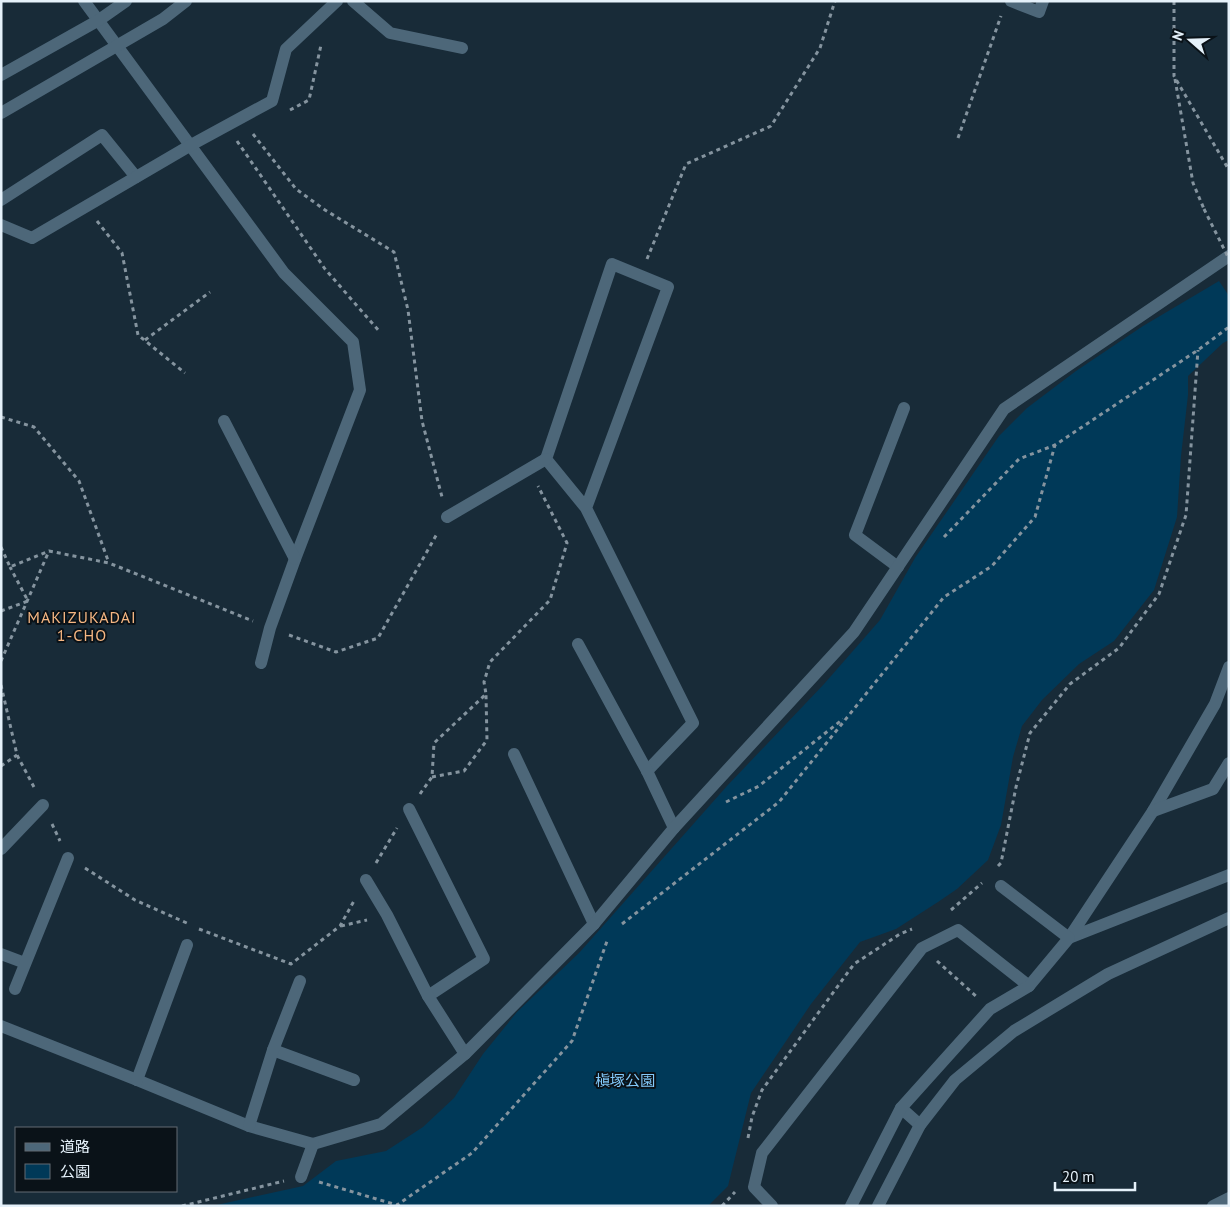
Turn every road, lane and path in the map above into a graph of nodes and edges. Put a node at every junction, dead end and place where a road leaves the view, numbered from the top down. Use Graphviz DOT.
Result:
graph roads {
  1 [pos="84,1"];
  2 [pos="126,1"];
  3 [pos="186,1"];
  4 [pos="337,1"];
  5 [pos="353,1"];
  6 [pos="835,1"];
  7 [pos="1042,1"];
  8 [pos="1174,1"];
  9 [pos="1007,6"];
  10 [pos="99,20"];
  11 [pos="118,46"];
  12 [pos="462,48"];
  13 [pos="1,75"];
  14 [pos="1174,76"];
  15 [pos="1,113"];
  16 [pos="226,125"];
  17 [pos="958,138"];
  18 [pos="191,145"];
  19 [pos="1229,170"];
  20 [pos="136,177"];
  21 [pos="1,200"];
  22 [pos="85,207"];
  23 [pos="1,225"];
  24 [pos="1229,258"];
  25 [pos="640,275"];
  26 [pos="210,292"];
  27 [pos="1229,327"];
  28 [pos="378,331"];
  29 [pos="145,340"];
  30 [pos="1198,350"];
  31 [pos="185,373"];
  32 [pos="904,408"];
  33 [pos="1,417"];
  34 [pos="224,420"];
  35 [pos="1055,445"];
  36 [pos="546,459"];
  37 [pos="529,470"];
  38 [pos="586,508"];
  39 [pos="447,517"];
  40 [pos="917,539"];
  41 [pos="1,547"];
  42 [pos="49,551"];
  43 [pos="294,560"];
  44 [pos="109,563"];
  45 [pos="10,567"];
  46 [pos="898,568"];
  47 [pos="28,601"];
  48 [pos="1,611"];
  49 [pos="270,628"];
  50 [pos="578,644"];
  51 [pos="1,661"];
  52 [pos="261,663"];
  53 [pos="1229,667"];
  54 [pos="1,685"];
  55 [pos="486,694"];
  56 [pos="847,716"];
  57 [pos="514,754"];
  58 [pos="17,755"];
  59 [pos="1229,763"];
  60 [pos="1,766"];
  61 [pos="647,771"];
  62 [pos="432,777"];
  63 [pos="725,803"];
  64 [pos="43,805"];
  65 [pos="409,809"];
  66 [pos="1153,811"];
  67 [pos="674,828"];
  68 [pos="1,849"];
  69 [pos="68,858"];
  70 [pos="995,870"];
  71 [pos="1229,875"];
  72 [pos="988,877"];
  73 [pos="366,880"];
  74 [pos="1001,886"];
  75 [pos="944,914"];
  76 [pos="387,915"];
  77 [pos="1229,918"];
  78 [pos="594,924"];
  79 [pos="340,926"];
  80 [pos="917,926"];
  81 [pos="617,927"];
  82 [pos="610,933"];
  83 [pos="900,934"];
  84 [pos="1069,938"];
  85 [pos="187,946"];
  86 [pos="922,948"];
  87 [pos="1,954"];
  88 [pos="25,963"];
  89 [pos="300,981"];
  90 [pos="1029,986"];
  91 [pos="15,989"];
  92 [pos="428,996"];
  93 [pos="990,1009"];
  94 [pos="1,1026"];
  95 [pos="273,1050"];
  96 [pos="465,1054"];
  97 [pos="137,1080"];
  98 [pos="354,1080"];
  99 [pos="901,1108"];
  100 [pos="920,1125"];
  101 [pos="249,1126"];
  102 [pos="313,1144"];
  103 [pos="747,1144"];
  104 [pos="301,1177"];
  105 [pos="739,1188"];
  106 [pos="1229,1198"];
  107 [pos="182,1206"];
  108 [pos="722,1206"];
  109 [pos="772,1206"];
  110 [pos="851,1206"];
  111 [pos="878,1206"];
  112 [pos="1213,1206"];
  1 -- 10 [label="street"];
  2 -- 10 [label="street"];
  3 -- 11 [label="street"];
  4 -- 16 [label="street"];
  5 -- 12 [label="street"];
  6 -- 25 [label="path"];
  7 -- 9 [label="street"];
  8 -- 14 [label="path"];
  9 -- 17 [label="path"];
  10 -- 11 [label="street"];
  10 -- 13 [label="street"];
  11 -- 15 [label="street"];
  11 -- 18 [label="street"];
  14 -- 19 [label="path"];
  14 -- 24 [label="path, bridge"];
  16 -- 18 [label="street"];
  16 -- 28 [label="path"];
  18 -- 20 [label="street"];
  18 -- 43 [label="street"];
  20 -- 21 [label="street"];
  20 -- 22 [label="street"];
  22 -- 23 [label="street"];
  22 -- 29 [label="path"];
  24 -- 40 [label="street"];
  25 -- 36 [label="street"];
  25 -- 38 [label="street"];
  26 -- 29 [label="path"];
  27 -- 30 [label="path"];
  29 -- 31 [label="path"];
  30 -- 35 [label="path"];
  30 -- 70 [label="path"];
  32 -- 46 [label="street"];
  33 -- 44 [label="path"];
  34 -- 43 [label="street"];
  35 -- 40 [label="path"];
  35 -- 56 [label="path"];
  36 -- 37 [label="street"];
  36 -- 38 [label="street"];
  37 -- 39 [label="street"];
  37 -- 55 [label="path"];
  38 -- 61 [label="street"];
  40 -- 46 [label="street"];
  41 -- 45 [label="path"];
  42 -- 44 [label="path"];
  42 -- 45 [label="path"];
  42 -- 47 [label="path"];
  43 -- 49 [label="street"];
  44 -- 49 [label="path"];
  45 -- 47 [label="path"];
  46 -- 67 [label="street"];
  47 -- 48 [label="path"];
  47 -- 51 [label="path"];
  49 -- 52 [label="street"];
  50 -- 61 [label="street"];
  53 -- 66 [label="street"];
  54 -- 58 [label="path"];
  55 -- 62 [label="path"];
  55 -- 62 [label="path"];
  56 -- 63 [label="path"];
  56 -- 81 [label="path"];
  57 -- 78 [label="street"];
  58 -- 60 [label="path"];
  58 -- 64 [label="path"];
  59 -- 66 [label="street"];
  61 -- 67 [label="street"];
  62 -- 65 [label="path"];
  64 -- 68 [label="street"];
  64 -- 69 [label="path"];
  65 -- 73 [label="path"];
  65 -- 92 [label="street"];
  66 -- 84 [label="street"];
  67 -- 78 [label="street"];
  69 -- 79 [label="path"];
  69 -- 88 [label="street"];
  71 -- 84 [label="street"];
  72 -- 75 [label="path"];
  73 -- 76 [label="street"];
  73 -- 79 [label="path"];
  74 -- 84 [label="street"];
  76 -- 79 [label="path"];
  76 -- 92 [label="street"];
  77 -- 100 [label="street"];
  78 -- 96 [label="street"];
  80 -- 83 [label="path"];
  82 -- 104 [label="path"];
  83 -- 86 [label="path"];
  83 -- 103 [label="path"];
  84 -- 90 [label="street"];
  85 -- 97 [label="street"];
  86 -- 90 [label="street"];
  86 -- 93 [label="path"];
  86 -- 109 [label="street"];
  87 -- 88 [label="street"];
  88 -- 91 [label="street"];
  89 -- 95 [label="street"];
  90 -- 93 [label="street"];
  92 -- 96 [label="street"];
  93 -- 99 [label="street"];
  94 -- 97 [label="street"];
  95 -- 98 [label="street"];
  95 -- 101 [label="street"];
  96 -- 102 [label="street"];
  97 -- 101 [label="street"];
  99 -- 100 [label="street"];
  99 -- 110 [label="street"];
  100 -- 111 [label="street"];
  101 -- 102 [label="street"];
  102 -- 104 [label="street"];
  104 -- 107 [label="path"];
  105 -- 108 [label="path"];
  106 -- 112 [label="street"];
}
